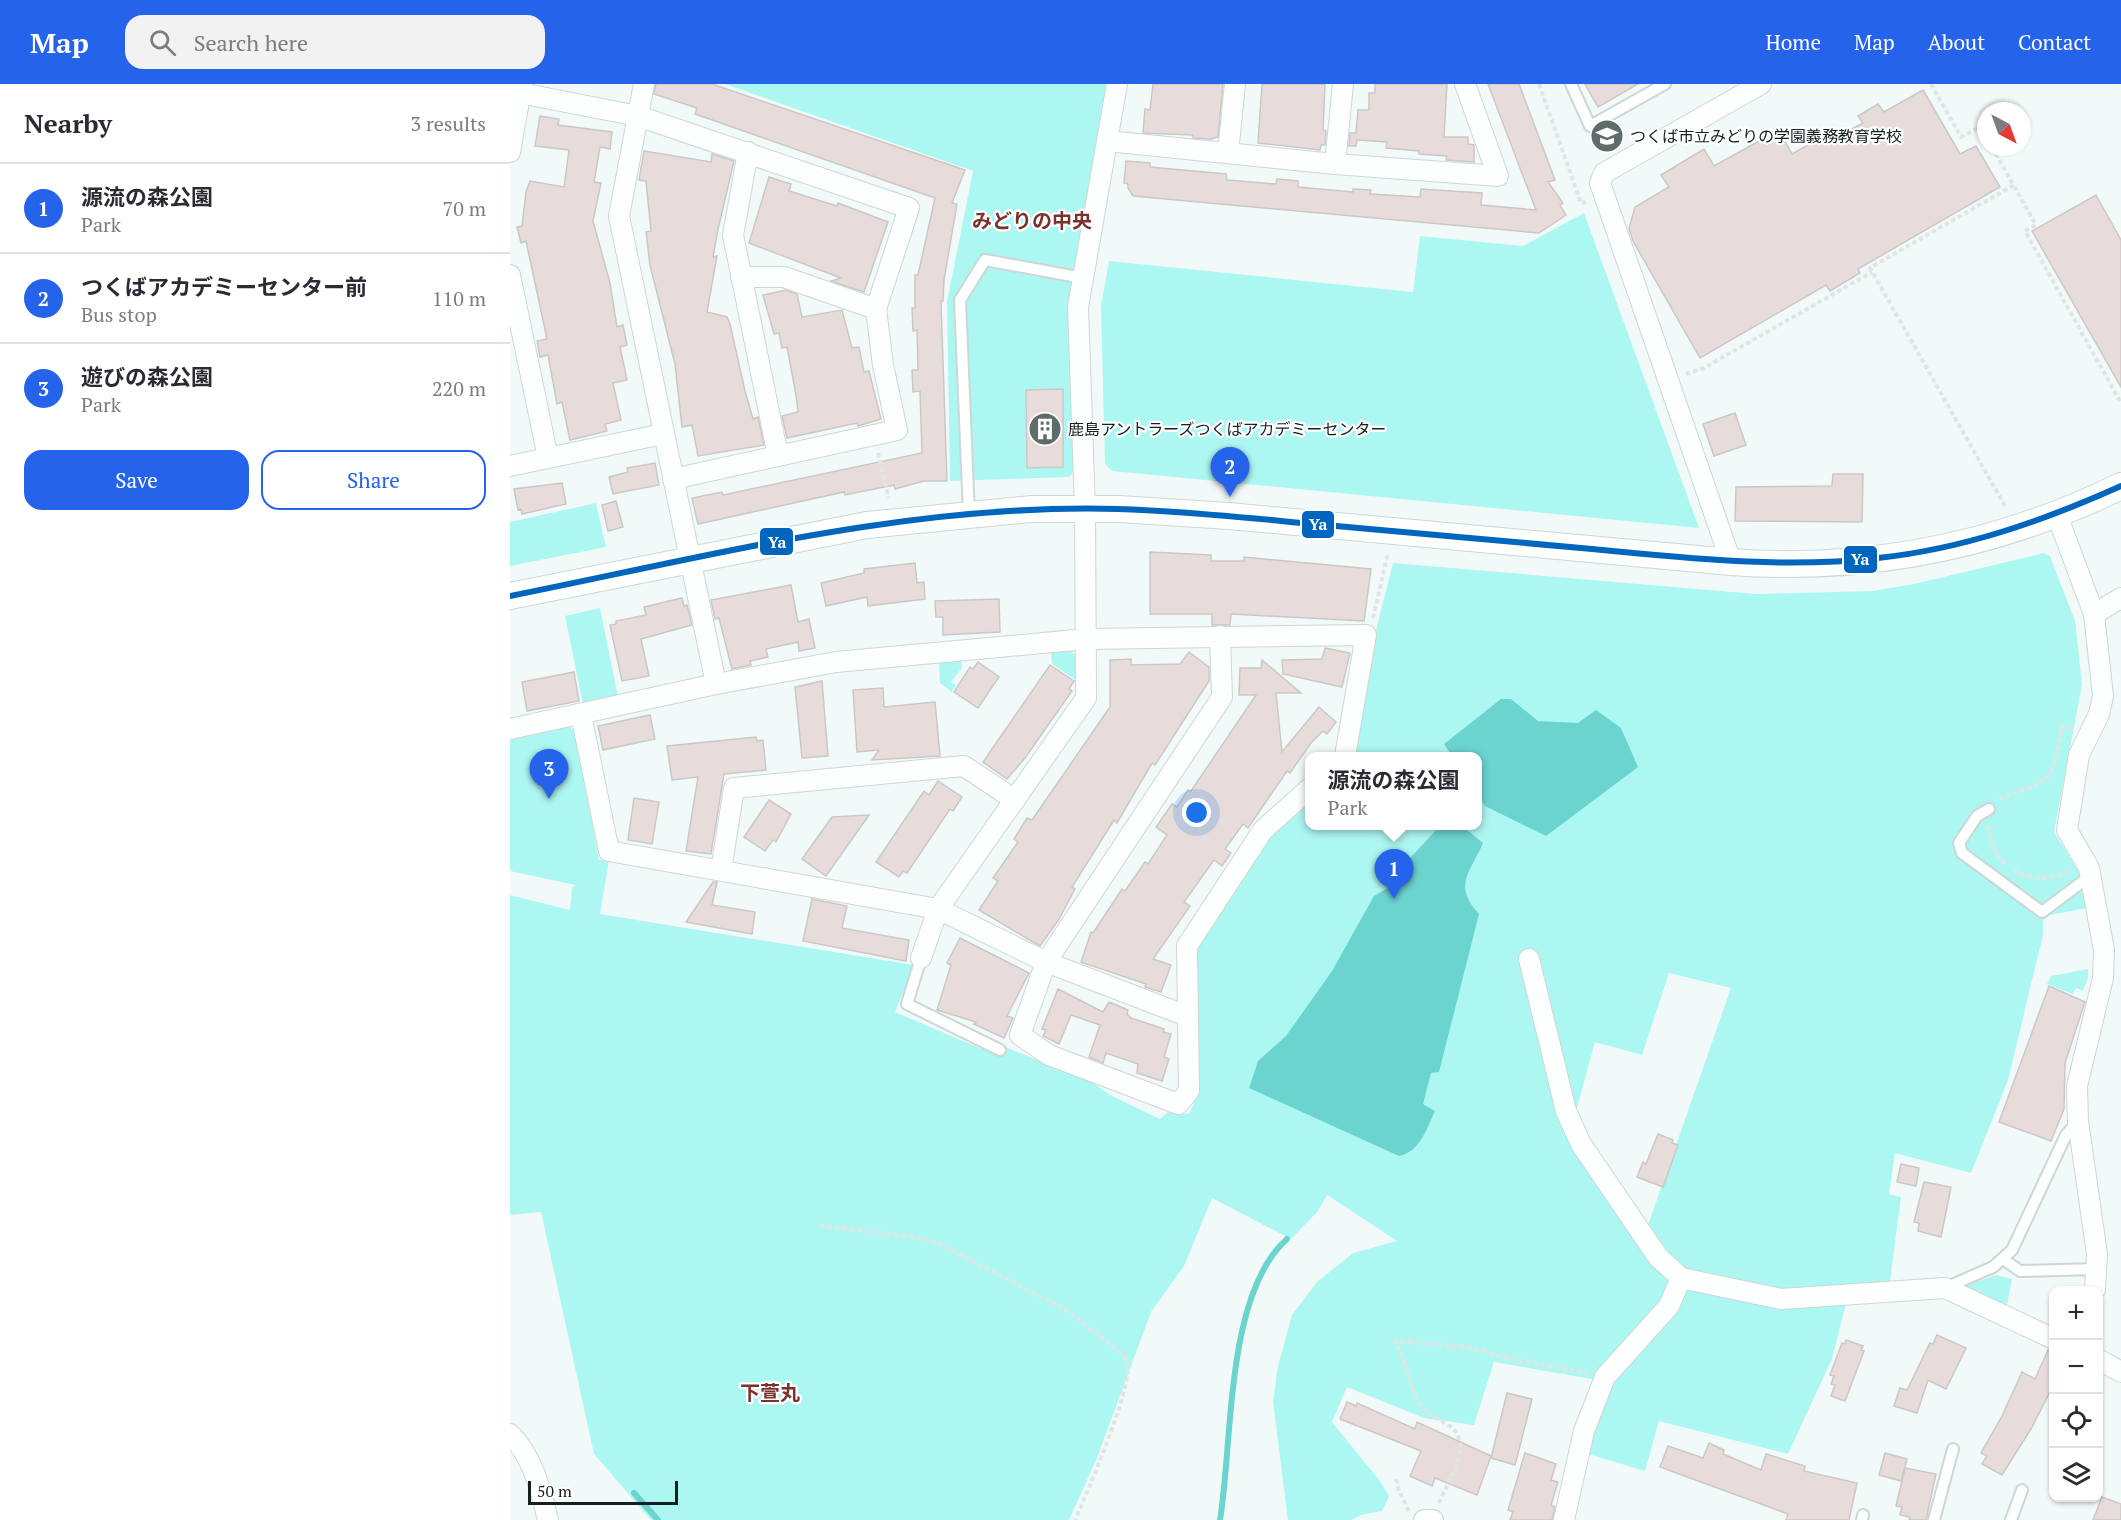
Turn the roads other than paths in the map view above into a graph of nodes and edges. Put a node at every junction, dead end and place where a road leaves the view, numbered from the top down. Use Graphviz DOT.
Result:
graph roads {
  1 [pos="644,84"];
  2 [pos="1117,84"];
  3 [pos="1235,84"];
  4 [pos="1343,84"];
  5 [pos="1465,84"];
  6 [pos="1571,84"];
  7 [pos="1665,84"];
  8 [pos="1761,84"];
  9 [pos="518,90"];
  10 [pos="638,116"];
  11 [pos="1107,141"];
  12 [pos="510,152"];
  13 [pos="748,152"];
  14 [pos="1228,153"];
  15 [pos="1335,164"];
  16 [pos="510,275"];
  17 [pos="741,277"];
  18 [pos="1083,278"];
  19 [pos="876,309"];
  20 [pos="663,434"];
  21 [pos="778,456"];
  22 [pos="548,458"];
  23 [pos="510,466"];
  24 [pos="673,479"];
  25 [pos="2121,486"];
  26 [pos="1084,508"];
  27 [pos="969,514"];
  28 [pos="2057,515"];
  29 [pos="689,559"];
  30 [pos="1731,562"];
  31 [pos="510,596"];
  32 [pos="2121,598"];
  33 [pos="2094,614"];
  34 [pos="1220,636"];
  35 [pos="1086,639"];
  36 [pos="716,684"];
  37 [pos="2112,696"];
  38 [pos="580,714"];
  39 [pos="510,729"];
  40 [pos="1346,752"];
  41 [pos="1305,792"];
  42 [pos="1015,800"];
  43 [pos="1989,809"];
  44 [pos="2088,869"];
  45 [pos="721,870"];
  46 [pos="938,909"];
  47 [pos="921,958"];
  48 [pos="1529,959"];
  49 [pos="1046,962"];
  50 [pos="1187,1016"];
  51 [pos="1000,1050"];
  52 [pos="2078,1121"];
  53 [pos="2003,1259"];
  54 [pos="2096,1269"];
  55 [pos="1681,1278"];
  56 [pos="2095,1286"];
  57 [pos="1945,1288"];
  58 [pos="2049,1337"];
  59 [pos="2103,1362"];
  60 [pos="2121,1372"];
  61 [pos="510,1434"];
  62 [pos="1953,1449"];
  63 [pos="2022,1490"];
  64 [pos="548,1520"];
  65 [pos="1424,1520"];
  66 [pos="1432,1520"];
  67 [pos="1564,1520"];
  68 [pos="1934,1520"];
  69 [pos="2011,1520"];
  1 -- 10 [label="street"];
  2 -- 11 [label="street"];
  3 -- 14 [label="street"];
  4 -- 15 [label="street"];
  5 -- 15 [label="street"];
  6 -- 7 [label="lane"];
  8 -- 30 [label="street"];
  9 -- 10 [label="street"];
  9 -- 12 [label="street"];
  10 -- 13 [label="street"];
  10 -- 20 [label="street"];
  11 -- 14 [label="street"];
  11 -- 18 [label="street"];
  13 -- 17 [label="street"];
  13 -- 19 [label="street"];
  14 -- 15 [label="street"];
  16 -- 22 [label="street"];
  17 -- 19 [label="street"];
  17 -- 21 [label="street"];
  18 -- 26 [label="street"];
  18 -- 27 [label="lane"];
  19 -- 21 [label="street"];
  20 -- 22 [label="street"];
  20 -- 24 [label="street"];
  21 -- 24 [label="street"];
  22 -- 23 [label="street"];
  24 -- 29 [label="street"];
  25 -- 28 [label="street"];
  26 -- 27 [label="street"];
  26 -- 30 [label="street"];
  26 -- 35 [label="street"];
  27 -- 29 [label="street"];
  28 -- 30 [label="street"];
  28 -- 33 [label="street"];
  29 -- 31 [label="street"];
  29 -- 36 [label="street"];
  32 -- 33 [label="street"];
  33 -- 37 [label="street"];
  34 -- 35 [label="street"];
  34 -- 40 [label="street"];
  34 -- 49 [label="street"];
  35 -- 36 [label="street"];
  35 -- 42 [label="street"];
  36 -- 38 [label="street"];
  37 -- 44 [label="street"];
  38 -- 39 [label="street"];
  38 -- 45 [label="street"];
  41 -- 50 [label="street"];
  42 -- 45 [label="street"];
  42 -- 46 [label="street"];
  43 -- 44 [label="lane"];
  44 -- 52 [label="street"];
  45 -- 46 [label="street"];
  46 -- 47 [label="street"];
  46 -- 49 [label="street"];
  47 -- 51 [label="lane"];
  48 -- 55 [label="street"];
  49 -- 50 [label="street"];
  49 -- 50 [label="street"];
  52 -- 53 [label="lane"];
  52 -- 54 [label="street"];
  53 -- 54 [label="lane"];
  53 -- 57 [label="lane"];
  54 -- 56 [label="street"];
  55 -- 57 [label="street"];
  55 -- 67 [label="street"];
  57 -- 58 [label="street"];
  59 -- 60 [label="street"];
  61 -- 64 [label="street"];
  62 -- 68 [label="lane"];
  63 -- 69 [label="lane"];
  65 -- 66 [label="street"];
}
